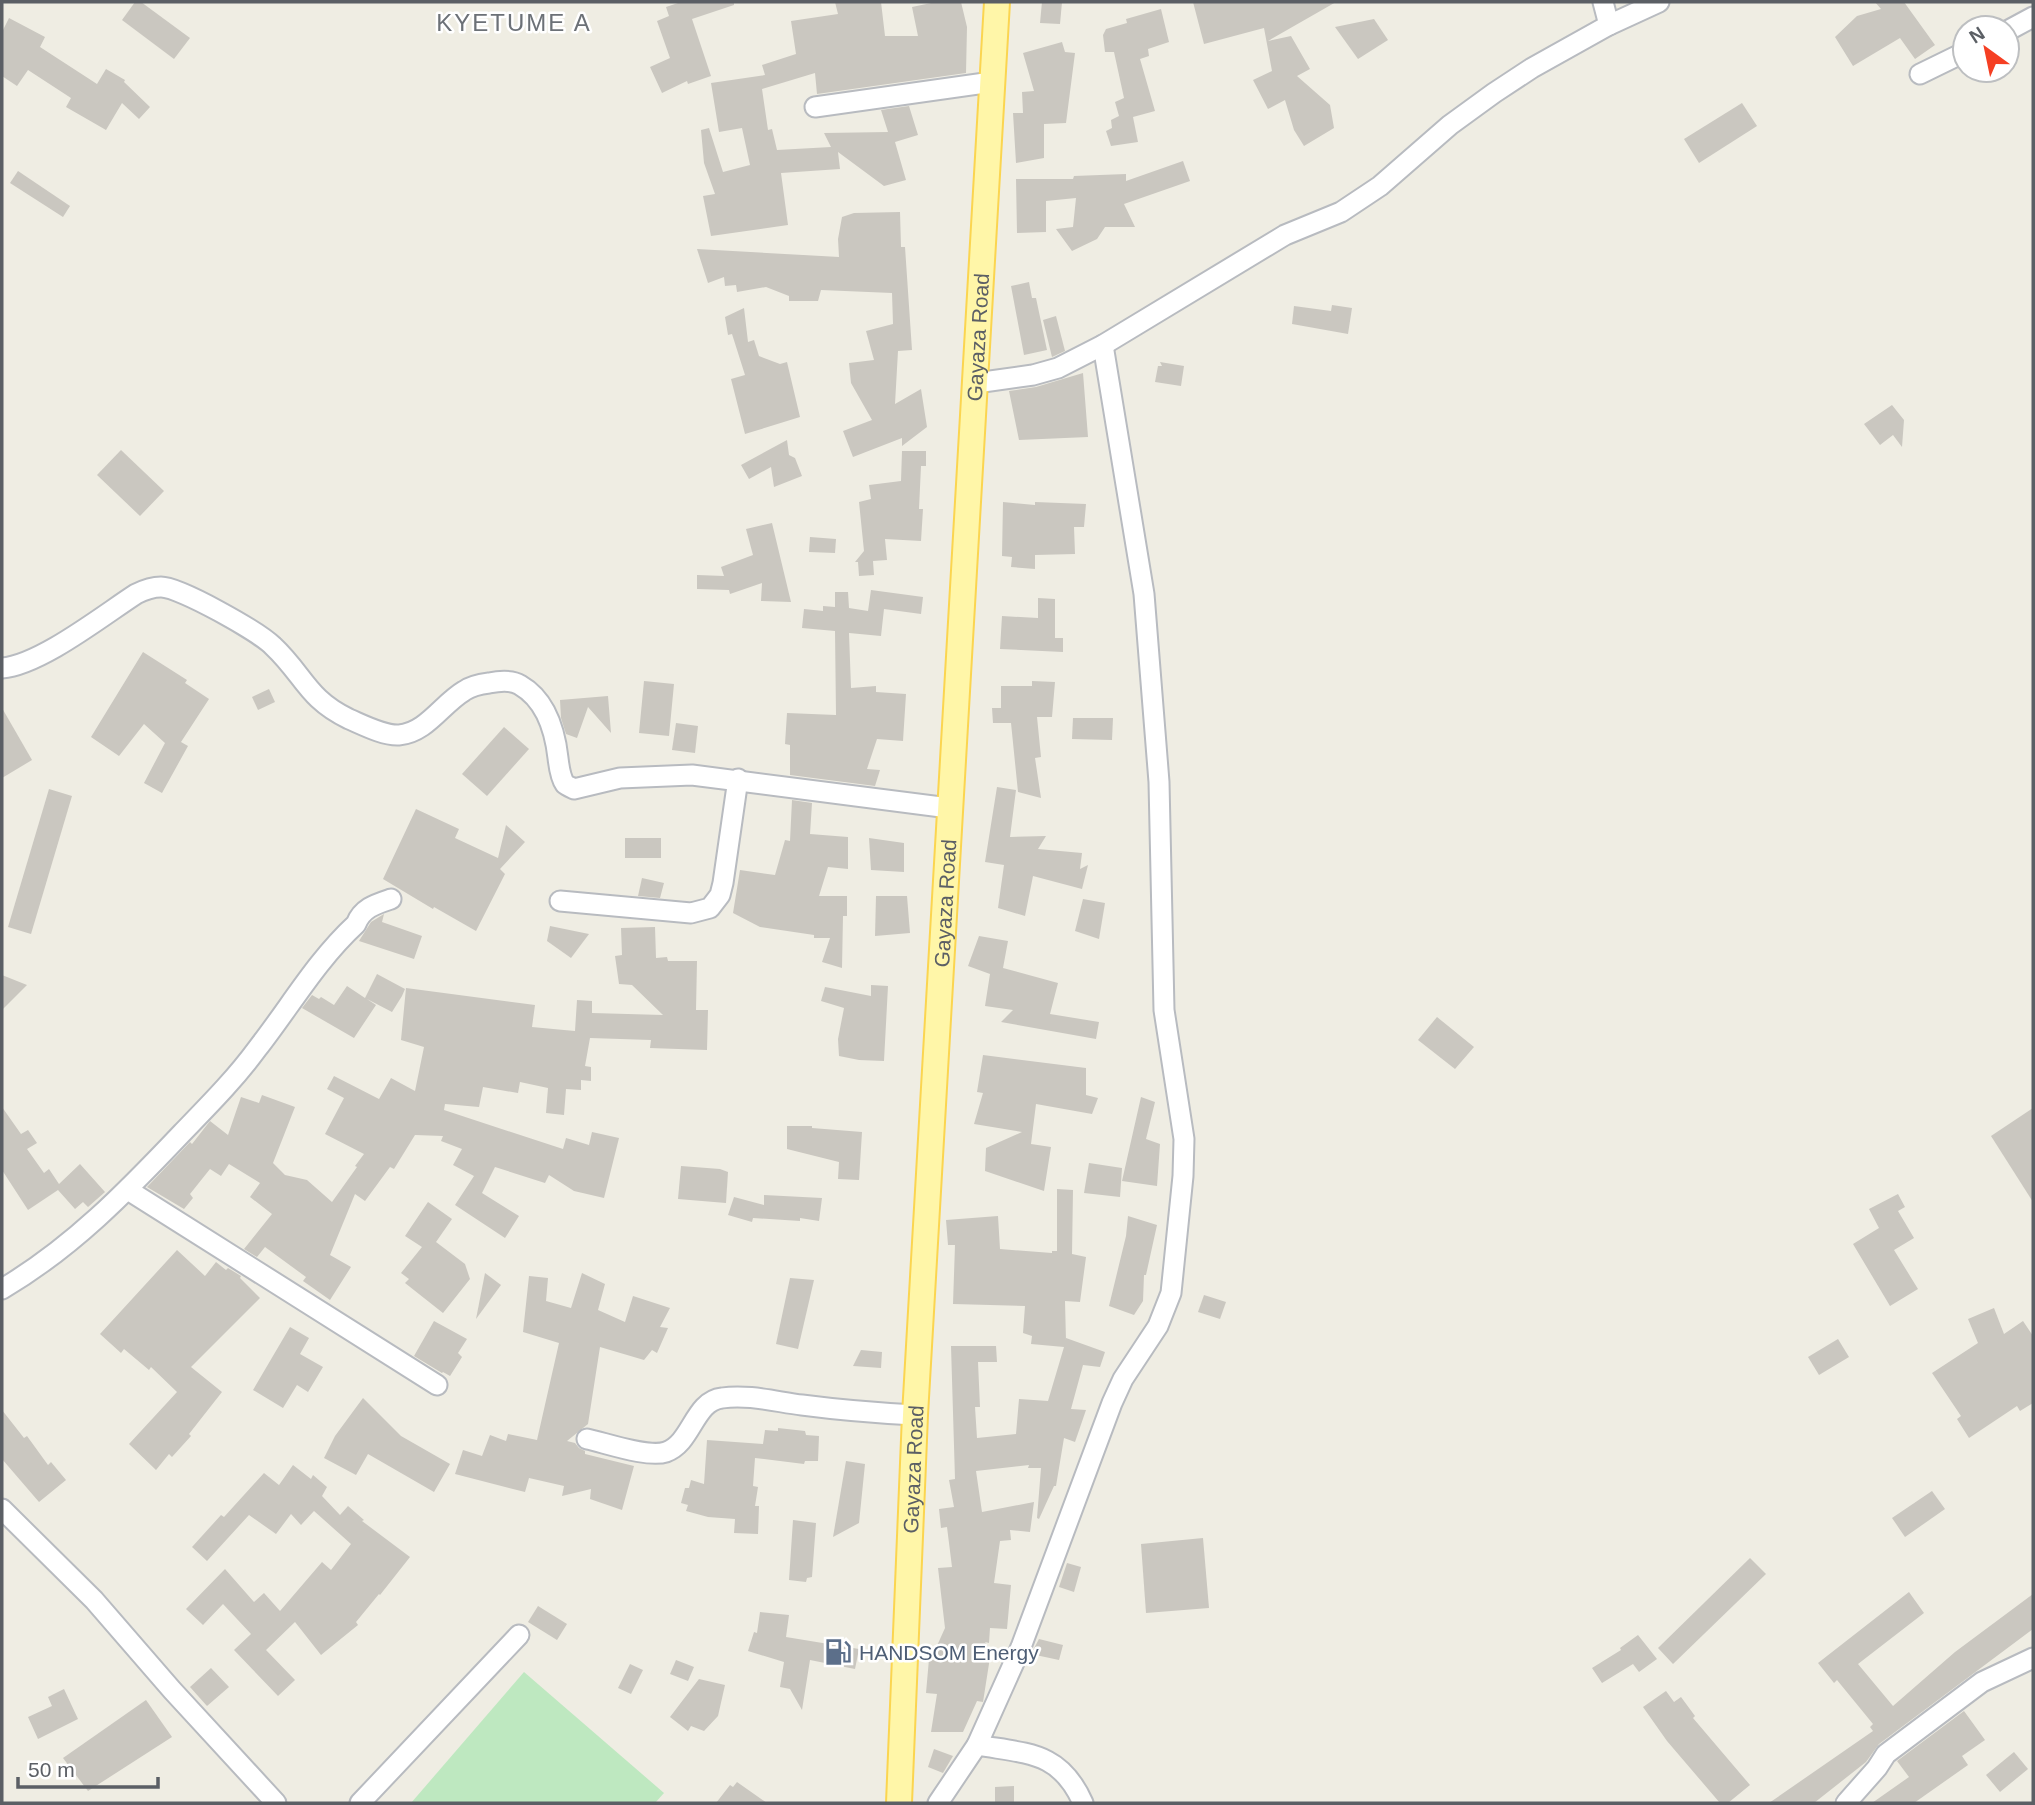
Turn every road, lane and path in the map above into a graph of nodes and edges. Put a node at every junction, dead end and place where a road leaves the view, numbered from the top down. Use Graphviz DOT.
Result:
graph roads {
  1 [pos="997,2"];
  2 [pos="1603,2"];
  3 [pos="1659,2"];
  4 [pos="1609,25"];
  5 [pos="1951,58"];
  6 [pos="1920,74"];
  7 [pos="992,82"];
  8 [pos="815,107"];
  9 [pos="1102,345"];
  10 [pos="976,383"];
  11 [pos="2,668"];
  12 [pos="737,779"];
  13 [pos="949,808"];
  14 [pos="391,899"];
  15 [pos="560,901"];
  16 [pos="128,1190"];
  17 [pos="2,1289"];
  18 [pos="438,1385"];
  19 [pos="915,1415"];
  20 [pos="587,1439"];
  21 [pos="2,1508"];
  22 [pos="519,1634"];
  23 [pos="2033,1658"];
  24 [pos="977,1745"];
  25 [pos="265,1800"];
  26 [pos="360,1803"];
  27 [pos="899,1803"];
  28 [pos="938,1803"];
  29 [pos="1083,1803"];
  30 [pos="1846,1803"];
  1 -- 7 [label="main road, Gayaza Road"];
  2 -- 4 [label="street"];
  3 -- 4 [label="street"];
  4 -- 9 [label="street"];
  5 -- 6 [label="street"];
  7 -- 8 [label="street"];
  7 -- 10 [label="main road, Gayaza Road"];
  9 -- 10 [label="street"];
  9 -- 24 [label="street"];
  10 -- 13 [label="main road, Gayaza Road"];
  11 -- 12 [label="street"];
  12 -- 13 [label="street"];
  12 -- 15 [label="street"];
  13 -- 19 [label="main road, Gayaza Road"];
  14 -- 16 [label="street"];
  16 -- 17 [label="street"];
  16 -- 18 [label="street"];
  19 -- 20 [label="street"];
  19 -- 27 [label="main road, Gayaza Road"];
  21 -- 25 [label="street"];
  22 -- 26 [label="street"];
  23 -- 30 [label="street"];
  24 -- 28 [label="street"];
  24 -- 29 [label="street"];
}
